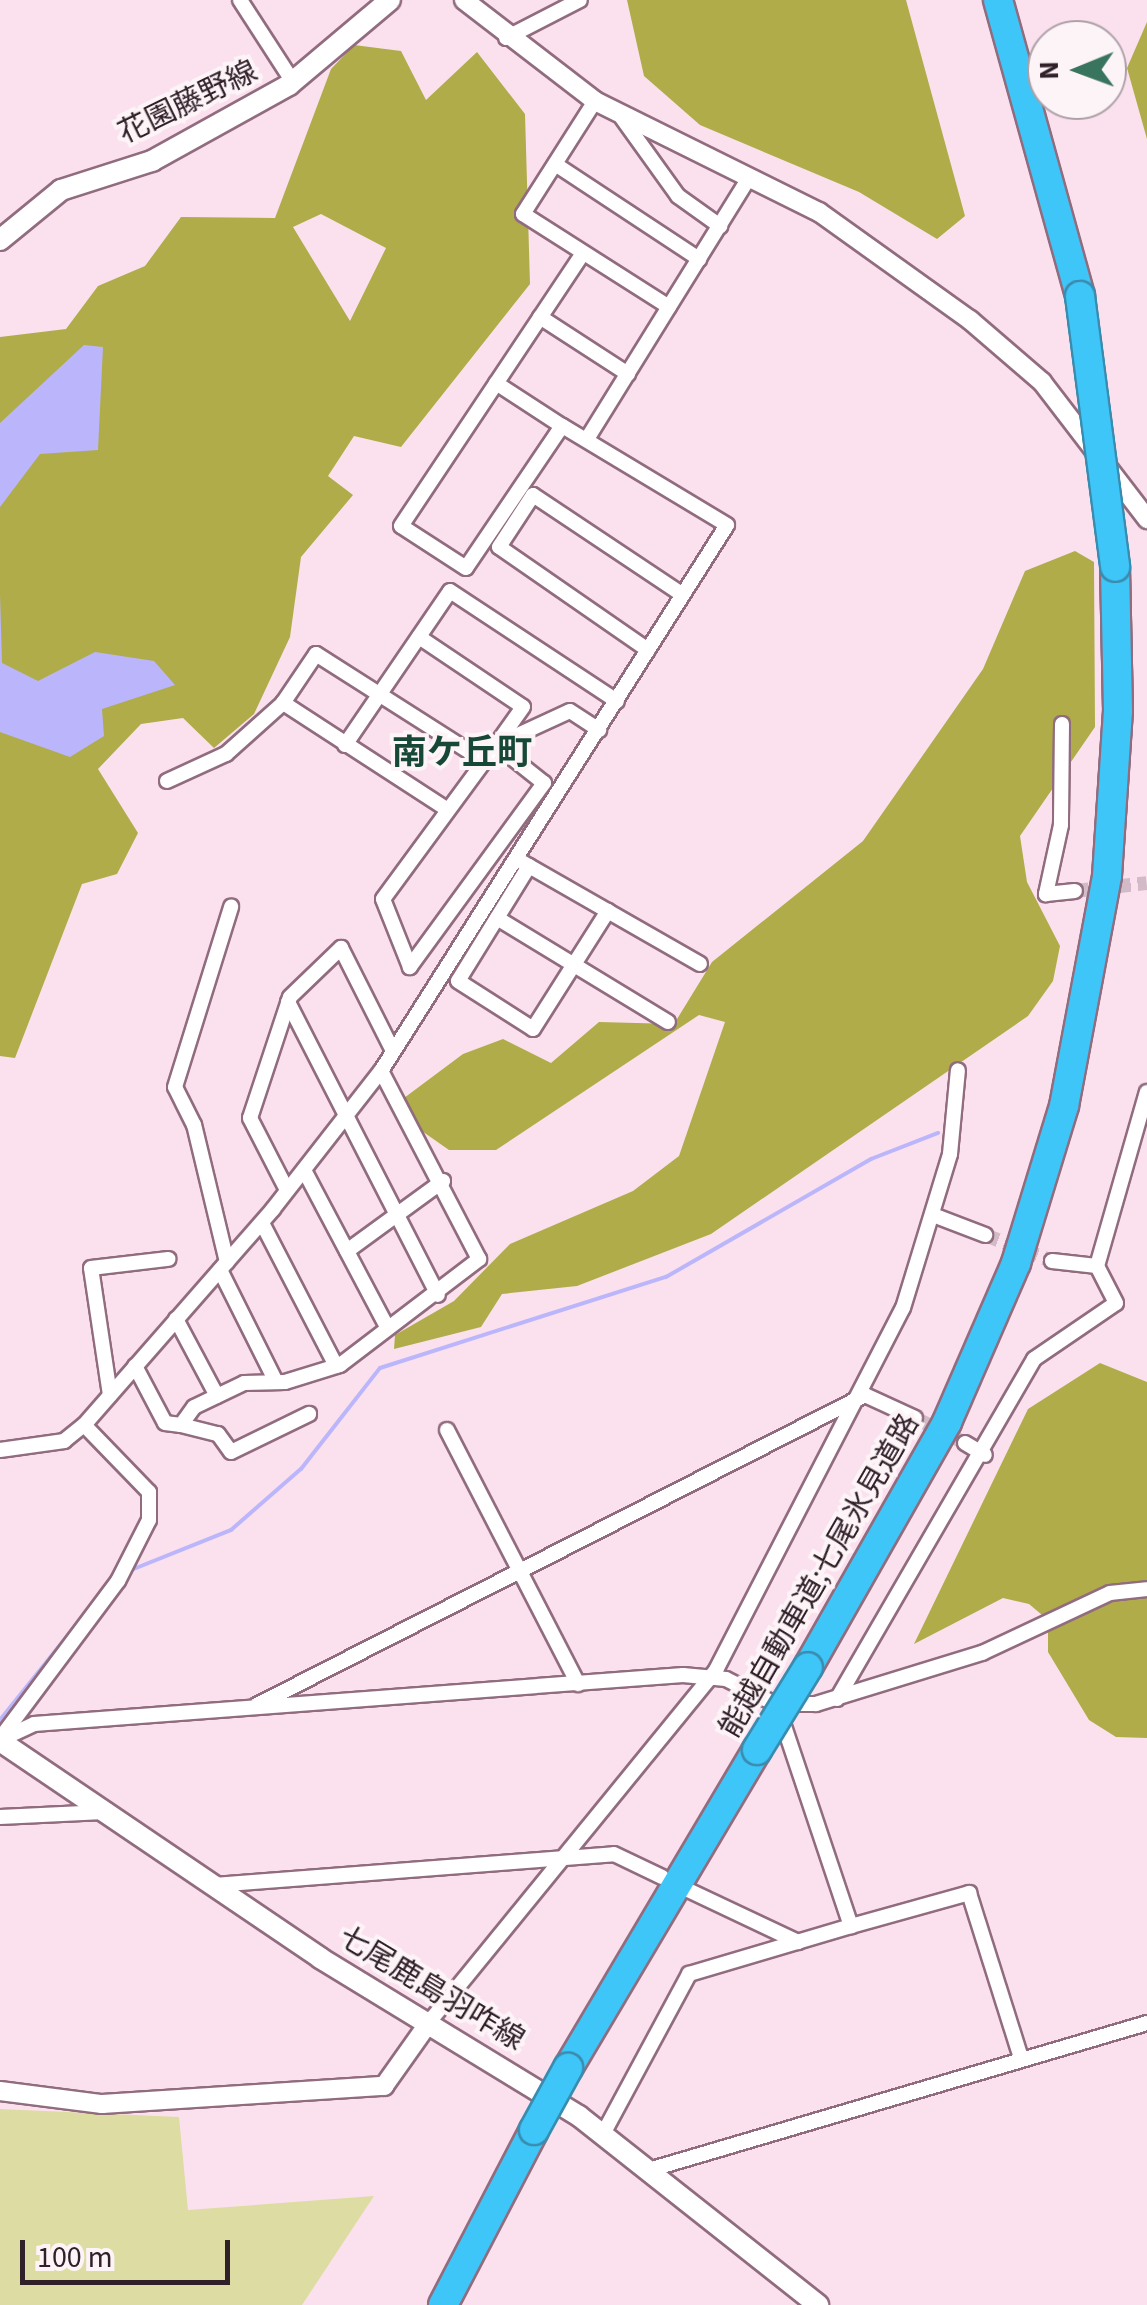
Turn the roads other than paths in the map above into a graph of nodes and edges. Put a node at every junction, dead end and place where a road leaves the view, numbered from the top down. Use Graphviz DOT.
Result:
graph roads {
  1 [pos="240,0"];
  2 [pos="390,0"];
  3 [pos="464,0"];
  4 [pos="580,0"];
  5 [pos="998,0"];
  6 [pos="506,38"];
  7 [pos="294,82"];
  8 [pos="595,101"];
  9 [pos="622,118"];
  10 [pos="555,164"];
  11 [pos="749,178"];
  12 [pos="720,226"];
  13 [pos="0,240"];
  14 [pos="583,252"];
  15 [pos="699,258"];
  16 [pos="669,308"];
  17 [pos="540,317"];
  18 [pos="628,374"];
  19 [pos="496,383"];
  20 [pos="562,426"];
  21 [pos="587,439"];
  22 [pos="1147,518"];
  23 [pos="683,595"];
  24 [pos="419,637"];
  25 [pos="648,650"];
  26 [pos="380,693"];
  27 [pos="616,701"];
  28 [pos="283,703"];
  29 [pos="522,707"];
  30 [pos="544,722"];
  31 [pos="1062,724"];
  32 [pos="598,730"];
  33 [pos="345,745"];
  34 [pos="496,745"];
  35 [pos="484,761"];
  36 [pos="167,782"];
  37 [pos="448,810"];
  38 [pos="523,863"];
  39 [pos="1076,890"];
  40 [pos="232,907"];
  41 [pos="608,911"];
  42 [pos="497,918"];
  43 [pos="575,964"];
  44 [pos="700,964"];
  45 [pos="288,1002"];
  46 [pos="668,1022"];
  47 [pos="392,1047"];
  48 [pos="381,1070"];
  49 [pos="958,1070"];
  50 [pos="1147,1092"];
  51 [pos="348,1114"];
  52 [pos="304,1170"];
  53 [pos="443,1181"];
  54 [pos="288,1190"];
  55 [pos="397,1212"];
  56 [pos="933,1216"];
  57 [pos="262,1223"];
  58 [pos="985,1234"];
  59 [pos="346,1251"];
  60 [pos="168,1258"];
  61 [pos="1052,1262"];
  62 [pos="223,1266"];
  63 [pos="1097,1266"];
  64 [pos="438,1295"];
  65 [pos="176,1318"];
  66 [pos="386,1325"];
  67 [pos="135,1366"];
  68 [pos="336,1366"];
  69 [pos="276,1382"];
  70 [pos="110,1395"];
  71 [pos="865,1395"];
  72 [pos="216,1396"];
  73 [pos="309,1414"];
  74 [pos="915,1418"];
  75 [pos="181,1424"];
  76 [pos="84,1425"];
  77 [pos="447,1430"];
  78 [pos="965,1443"];
  79 [pos="0,1450"];
  80 [pos="985,1455"];
  81 [pos="518,1572"];
  82 [pos="1147,1589"];
  83 [pos="711,1678"];
  84 [pos="578,1684"];
  85 [pos="838,1699"];
  86 [pos="775,1704"];
  87 [pos="252,1708"];
  88 [pos="0,1740"];
  89 [pos="105,1812"];
  90 [pos="0,1817"];
  91 [pos="557,1858"];
  92 [pos="662,1877"];
  93 [pos="212,1885"];
  94 [pos="688,1890"];
  95 [pos="851,1926"];
  96 [pos="798,1942"];
  97 [pos="430,2020"];
  98 [pos="1147,2023"];
  99 [pos="1021,2058"];
  100 [pos="0,2091"];
  101 [pos="603,2134"];
  102 [pos="652,2169"];
  103 [pos="443,2305"];
  104 [pos="818,2305"];
  1 -- 7 [label="street"];
  2 -- 7 [label="main road, 花園藤野線"];
  3 -- 6 [label="street"];
  4 -- 6 [label="street"];
  5 -- 103 [label="highway, 能越自動車道;七尾氷見道路, bridge"];
  6 -- 8 [label="street"];
  7 -- 13 [label="main road, 花園藤野線"];
  8 -- 9 [label="street"];
  8 -- 10 [label="street"];
  9 -- 11 [label="street"];
  9 -- 12 [label="street"];
  10 -- 14 [label="street"];
  10 -- 15 [label="street"];
  11 -- 12 [label="street"];
  11 -- 22 [label="street"];
  12 -- 15 [label="street"];
  14 -- 16 [label="street"];
  14 -- 17 [label="street"];
  15 -- 16 [label="street"];
  16 -- 18 [label="street"];
  17 -- 18 [label="street"];
  17 -- 19 [label="street"];
  18 -- 21 [label="street"];
  19 -- 20 [label="street"];
  19 -- 20 [label="street"];
  20 -- 21 [label="street"];
  21 -- 23 [label="street"];
  23 -- 25 [label="street"];
  23 -- 25 [label="street"];
  24 -- 26 [label="street"];
  24 -- 27 [label="street"];
  24 -- 29 [label="street"];
  25 -- 27 [label="street"];
  26 -- 28 [label="street"];
  26 -- 33 [label="street"];
  26 -- 35 [label="street"];
  27 -- 32 [label="street"];
  28 -- 33 [label="street"];
  28 -- 36 [label="street"];
  29 -- 30 [label="street"];
  29 -- 34 [label="street"];
  30 -- 32 [label="street"];
  30 -- 34 [label="street"];
  31 -- 39 [label="street"];
  32 -- 38 [label="street"];
  33 -- 37 [label="street"];
  34 -- 35 [label="street"];
  34 -- 37 [label="street"];
  35 -- 37 [label="street"];
  38 -- 41 [label="street"];
  38 -- 42 [label="street"];
  38 -- 47 [label="street"];
  40 -- 62 [label="street"];
  41 -- 43 [label="street"];
  41 -- 44 [label="street"];
  42 -- 43 [label="street"];
  42 -- 43 [label="street"];
  43 -- 46 [label="street"];
  45 -- 47 [label="street"];
  45 -- 51 [label="street"];
  45 -- 54 [label="street"];
  47 -- 48 [label="street"];
  48 -- 51 [label="street"];
  48 -- 53 [label="street"];
  49 -- 56 [label="street"];
  50 -- 63 [label="street"];
  51 -- 52 [label="street"];
  51 -- 55 [label="street"];
  52 -- 54 [label="street"];
  52 -- 59 [label="street"];
  53 -- 55 [label="street"];
  53 -- 64 [label="street"];
  54 -- 57 [label="street"];
  55 -- 59 [label="street"];
  55 -- 64 [label="street"];
  56 -- 58 [label="street"];
  56 -- 71 [label="street"];
  57 -- 62 [label="street"];
  57 -- 68 [label="street"];
  59 -- 66 [label="street"];
  60 -- 70 [label="street"];
  61 -- 63 [label="street"];
  62 -- 65 [label="street"];
  62 -- 69 [label="street"];
  63 -- 80 [label="street"];
  64 -- 66 [label="street"];
  65 -- 67 [label="street"];
  65 -- 72 [label="street"];
  66 -- 68 [label="street"];
  67 -- 70 [label="street"];
  67 -- 75 [label="street"];
  68 -- 69 [label="street"];
  69 -- 72 [label="street"];
  70 -- 76 [label="street"];
  71 -- 74 [label="street"];
  71 -- 81 [label="street"];
  71 -- 83 [label="street"];
  72 -- 75 [label="street"];
  73 -- 75 [label="street"];
  76 -- 79 [label="street"];
  76 -- 88 [label="street"];
  77 -- 81 [label="street"];
  78 -- 80 [label="street"];
  80 -- 85 [label="street"];
  81 -- 84 [label="street"];
  81 -- 87 [label="street"];
  82 -- 85 [label="street"];
  83 -- 84 [label="street"];
  83 -- 86 [label="street"];
  83 -- 91 [label="street"];
  84 -- 87 [label="street"];
  85 -- 86 [label="street"];
  86 -- 95 [label="street"];
  87 -- 88 [label="street"];
  88 -- 89 [label="main road, 七尾鹿島羽咋線"];
  89 -- 90 [label="street"];
  89 -- 93 [label="main road, 七尾鹿島羽咋線"];
  91 -- 92 [label="street"];
  91 -- 93 [label="street"];
  91 -- 97 [label="street"];
  93 -- 97 [label="main road, 七尾鹿島羽咋線"];
  94 -- 96 [label="street"];
  95 -- 96 [label="street"];
  95 -- 99 [label="street"];
  96 -- 101 [label="street"];
  97 -- 100 [label="street"];
  97 -- 101 [label="main road, 七尾鹿島羽咋線"];
  98 -- 99 [label="street"];
  99 -- 102 [label="street"];
  101 -- 102 [label="main road, 七尾鹿島羽咋線"];
  102 -- 104 [label="main road, 七尾鹿島羽咋線"];
}
